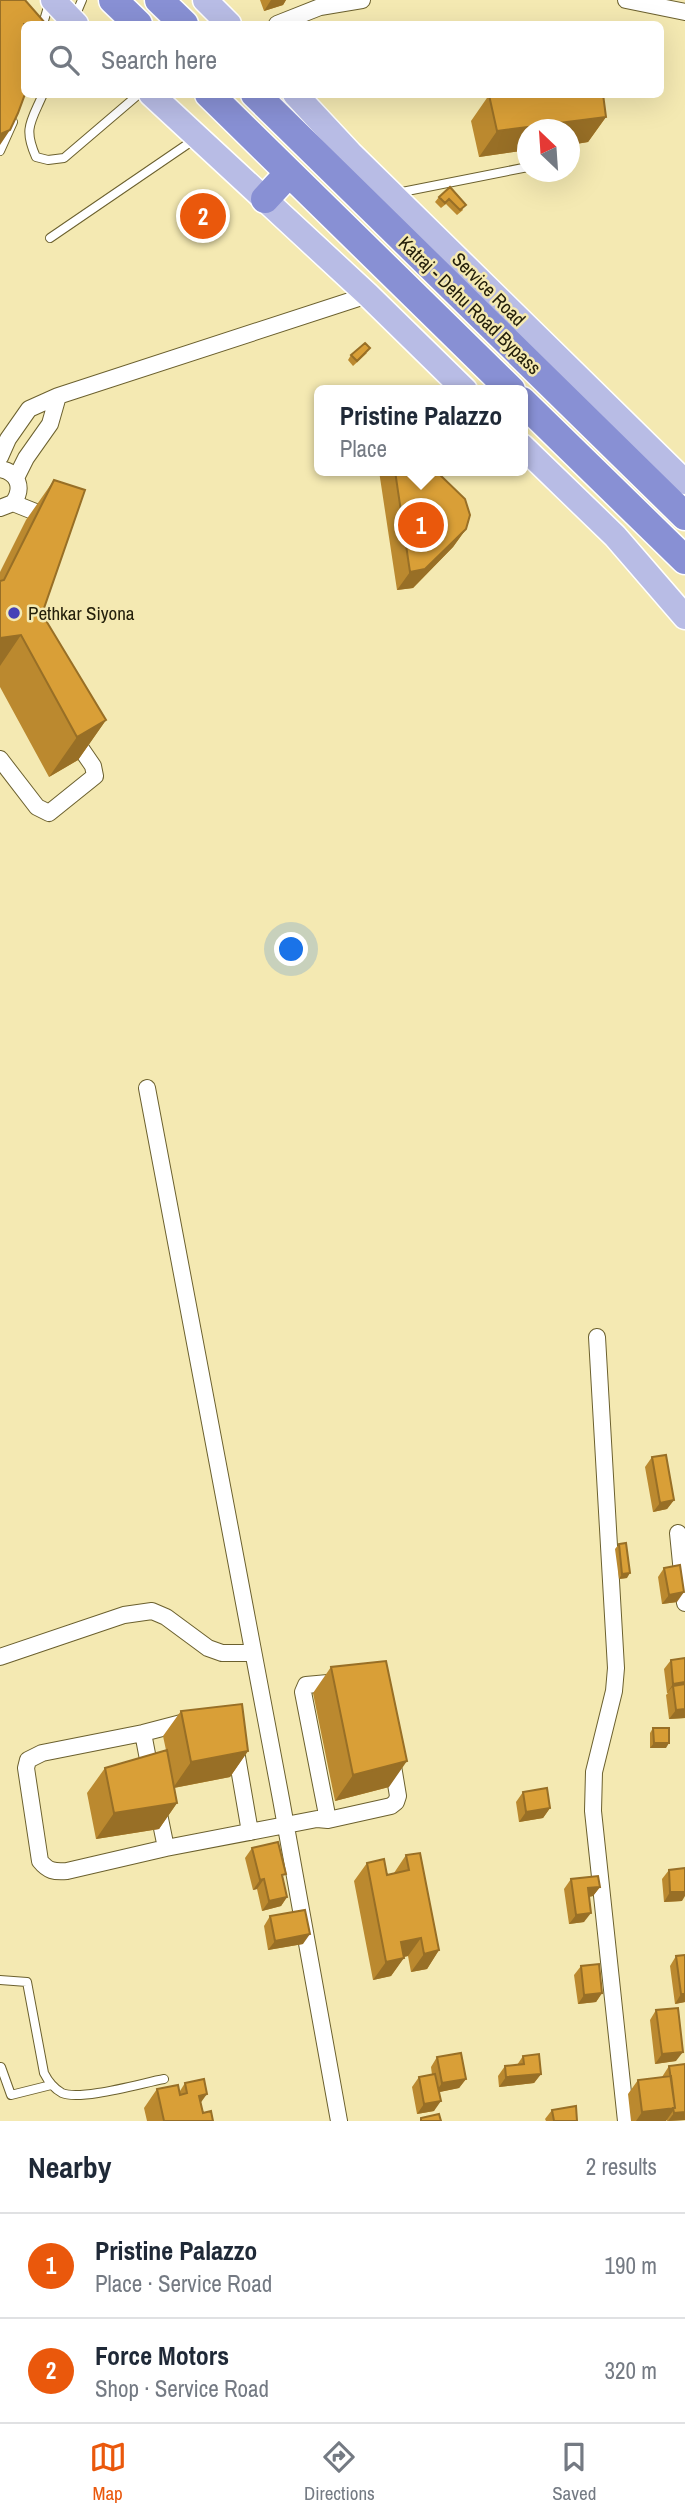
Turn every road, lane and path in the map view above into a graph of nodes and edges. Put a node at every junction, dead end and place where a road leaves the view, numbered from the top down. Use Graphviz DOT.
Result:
graph roads {
  1 [pos="52,0"];
  2 [pos="113,0"];
  3 [pos="159,0"];
  4 [pos="205,0"];
  5 [pos="362,0"];
  6 [pos="626,0"];
  7 [pos="685,12"];
  8 [pos="76,18"];
  9 [pos="44,21"];
  10 [pos="135,21"];
  11 [pos="181,21"];
  12 [pos="226,21"];
  13 [pos="284,21"];
  14 [pos="41,98"];
  15 [pos="134,98"];
  16 [pos="156,98"];
  17 [pos="213,98"];
  18 [pos="259,98"];
  19 [pos="299,98"];
  20 [pos="16,111"];
  21 [pos="197,138"];
  22 [pos="0,151"];
  23 [pos="517,169"];
  24 [pos="289,173"];
  25 [pos="392,194"];
  26 [pos="265,199"];
  27 [pos="50,238"];
  28 [pos="368,295"];
  29 [pos="460,385"];
  30 [pos="506,385"];
  31 [pos="58,396"];
  32 [pos="528,406"];
  33 [pos="528,451"];
  34 [pos="0,457"];
  35 [pos="0,469"];
  36 [pos="16,478"];
  37 [pos="685,482"];
  38 [pos="6,505"];
  39 [pos="685,516"];
  40 [pos="64,524"];
  41 [pos="685,560"];
  42 [pos="685,617"];
  43 [pos="64,723"];
  44 [pos="0,760"];
  45 [pos="147,1088"];
  46 [pos="597,1337"];
  47 [pos="678,1533"];
  48 [pos="685,1603"];
  49 [pos="253,1653"];
  50 [pos="0,1657"];
  51 [pos="360,1680"];
  52 [pos="208,1718"];
  53 [pos="229,1728"];
  54 [pos="143,1733"];
  55 [pos="391,1748"];
  56 [pos="328,1820"];
  57 [pos="286,1826"];
  58 [pos="250,1832"];
  59 [pos="166,1849"];
  60 [pos="0,1980"];
  61 [pos="1,2067"];
  62 [pos="164,2079"];
  63 [pos="51,2085"];
  64 [pos="339,2121"];
  65 [pos="626,2121"];
  1 -- 8 [label="main road"];
  1 -- 9 [label="lane"];
  2 -- 10 [label="highway"];
  3 -- 11 [label="highway"];
  4 -- 12 [label="main road"];
  5 -- 13 [label="street"];
  6 -- 7 [label="street"];
  14 -- 15 [label="lane"];
  16 -- 21 [label="main road"];
  17 -- 24 [label="highway, Katraj - Dehu Road Bypass"];
  18 -- 39 [label="highway, Katraj - Dehu Road Bypass"];
  19 -- 25 [label="main road, Service Road"];
  20 -- 22 [label="lane"];
  21 -- 26 [label="main road"];
  21 -- 27 [label="lane"];
  23 -- 25 [label="lane"];
  24 -- 26 [label="highway"];
  24 -- 30 [label="highway, Katraj - Dehu Road Bypass"];
  25 -- 37 [label="main road, Service Road"];
  26 -- 28 [label="main road"];
  28 -- 29 [label="main road"];
  28 -- 31 [label="street"];
  31 -- 34 [label="street"];
  31 -- 36 [label="street"];
  32 -- 41 [label="highway, Katraj - Dehu Road Bypass"];
  33 -- 42 [label="main road"];
  35 -- 36 [label="street"];
  36 -- 38 [label="street"];
  38 -- 40 [label="street"];
  43 -- 44 [label="street"];
  45 -- 49 [label="street"];
  46 -- 65 [label="street"];
  47 -- 48 [label="street"];
  49 -- 50 [label="street"];
  49 -- 57 [label="street"];
  51 -- 56 [label="street"];
  52 -- 54 [label="street"];
  53 -- 58 [label="street"];
  54 -- 59 [label="street"];
  54 -- 59 [label="street"];
  55 -- 56 [label="street"];
  56 -- 57 [label="street"];
  57 -- 58 [label="street"];
  57 -- 64 [label="street"];
  58 -- 59 [label="street"];
  60 -- 63 [label="lane"];
  61 -- 63 [label="lane"];
  62 -- 63 [label="lane"];
}
